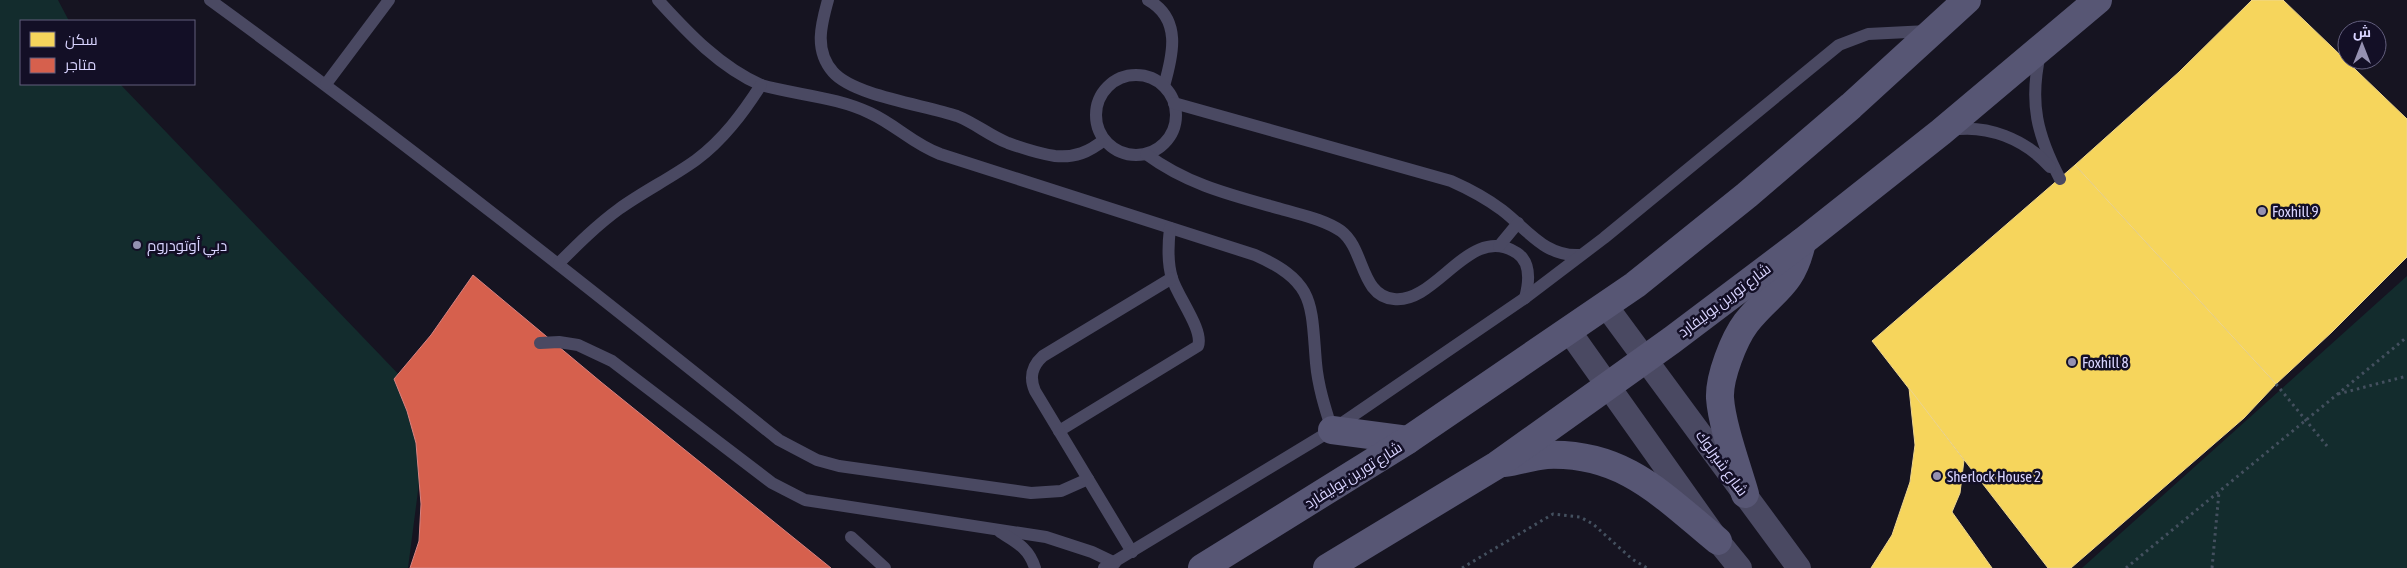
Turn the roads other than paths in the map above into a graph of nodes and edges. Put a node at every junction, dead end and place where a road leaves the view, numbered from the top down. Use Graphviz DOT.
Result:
graph roads {
  1 [pos="210,0"];
  2 [pos="389,0"];
  3 [pos="658,0"];
  4 [pos="828,0"];
  5 [pos="1148,0"];
  6 [pos="1967,0"];
  7 [pos="2098,0"];
  8 [pos="1933,31"];
  9 [pos="2042,47"];
  10 [pos="326,84"];
  11 [pos="761,85"];
  12 [pos="1164,86"];
  13 [pos="1174,103"];
  14 [pos="1941,132"];
  15 [pos="1104,140"];
  16 [pos="1146,154"];
  17 [pos="1518,223"];
  18 [pos="1170,228"];
  19 [pos="1802,242"];
  20 [pos="1500,246"];
  21 [pos="1580,255"];
  22 [pos="559,263"];
  23 [pos="1172,278"];
  24 [pos="1525,298"];
  25 [pos="1606,306"];
  26 [pos="1569,331"];
  27 [pos="540,342"];
  28 [pos="1645,359"];
  29 [pos="1609,385"];
  30 [pos="1332,430"];
  31 [pos="1059,431"];
  32 [pos="1408,440"];
  33 [pos="1496,465"];
  34 [pos="1088,479"];
  35 [pos="1745,494"];
  36 [pos="997,530"];
  37 [pos="850,537"];
  38 [pos="1718,542"];
  39 [pos="1132,552"];
  40 [pos="1110,565"];
  41 [pos="885,568"];
  42 [pos="1035,568"];
  43 [pos="1202,568"];
  44 [pos="1327,568"];
  45 [pos="1740,568"];
  46 [pos="1799,568"];
  1 -- 10 [label="lane"];
  2 -- 10 [label="lane"];
  3 -- 11 [label="lane"];
  4 -- 15 [label="lane"];
  5 -- 12 [label="lane"];
  6 -- 8 [label="main road, شارع تورين بوليفارد"];
  7 -- 9 [label="main road, شارع تورين بوليفارد"];
  8 -- 21 [label="lane"];
  8 -- 25 [label="main road, شارع تورين بوليفارد"];
  9 -- 14 [label="main road, شارع تورين بوليفارد"];
  9 -- 14 [label="lane"];
  10 -- 22 [label="lane"];
  11 -- 18 [label="lane"];
  11 -- 22 [label="lane"];
  12 -- 13 [label="lane"];
  12 -- 15 [label="lane"];
  13 -- 16 [label="lane"];
  13 -- 17 [label="lane"];
  14 -- 19 [label="main road, شارع تورين بوليفارد"];
  15 -- 16 [label="lane"];
  16 -- 20 [label="lane"];
  17 -- 20 [label="lane"];
  17 -- 21 [label="lane"];
  18 -- 23 [label="lane"];
  18 -- 30 [label="lane"];
  19 -- 28 [label="main road, شارع تورين بوليفارد"];
  19 -- 35 [label="main road"];
  20 -- 24 [label="lane"];
  21 -- 24 [label="lane"];
  22 -- 34 [label="lane"];
  23 -- 31 [label="lane"];
  23 -- 31 [label="lane"];
  24 -- 30 [label="lane"];
  25 -- 26 [label="main road, شارع تورين بوليفارد"];
  25 -- 28 [label="street, شارع شيرلوك"];
  26 -- 29 [label="street"];
  26 -- 32 [label="main road, شارع تورين بوليفارد"];
  27 -- 36 [label="lane"];
  28 -- 29 [label="main road, شارع تورين بوليفارد"];
  28 -- 35 [label="street, شارع شيرلوك"];
  29 -- 33 [label="main road, شارع تورين بوليفارد"];
  29 -- 38 [label="street"];
  30 -- 32 [label="main road"];
  30 -- 39 [label="lane"];
  31 -- 34 [label="lane"];
  32 -- 43 [label="main road, شارع تورين بوليفارد"];
  33 -- 38 [label="main road"];
  33 -- 44 [label="main road, شارع تورين بوليفارد"];
  34 -- 39 [label="lane"];
  35 -- 46 [label="street, شارع شيرلوك"];
  36 -- 40 [label="lane"];
  36 -- 42 [label="lane"];
  37 -- 41 [label="lane"];
  38 -- 45 [label="street"];
  39 -- 40 [label="lane"];
}
